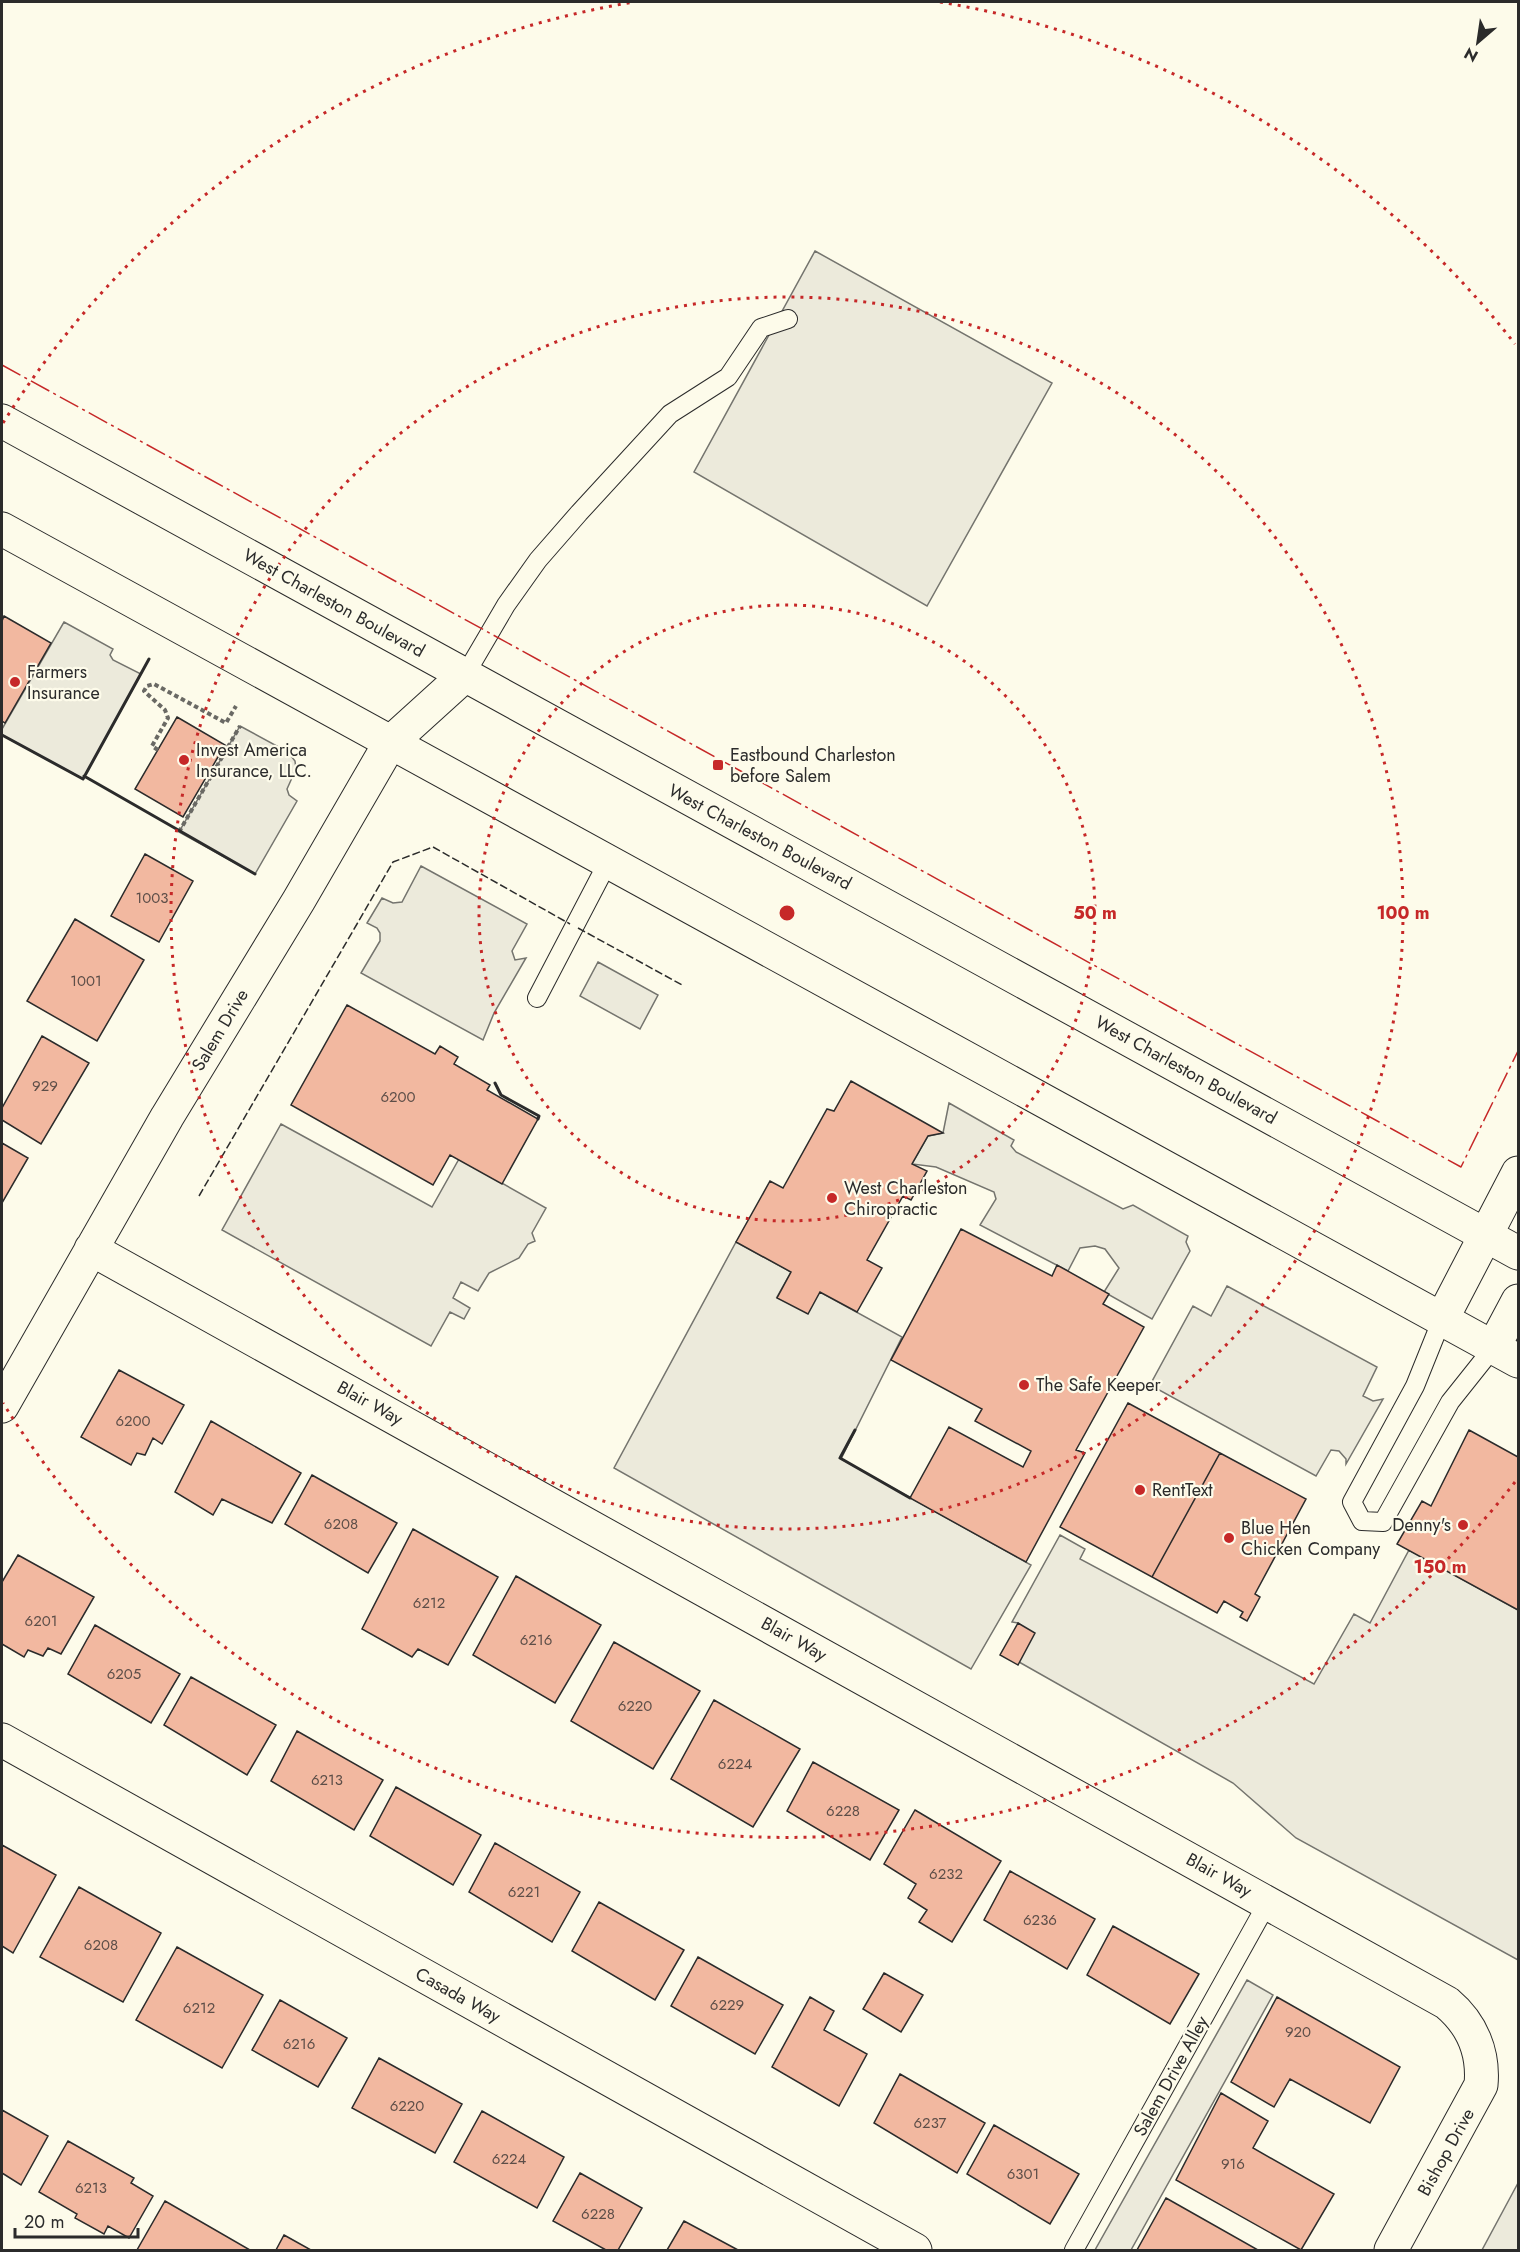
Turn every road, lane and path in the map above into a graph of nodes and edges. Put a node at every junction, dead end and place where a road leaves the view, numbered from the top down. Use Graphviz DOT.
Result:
graph roads {
  1 [pos="788,319"];
  2 [pos="2,421"];
  3 [pos="2,529"];
  4 [pos="465,675"];
  5 [pos="236,706"];
  6 [pos="240,726"];
  7 [pos="390,743"];
  8 [pos="158,750"];
  9 [pos="179,832"];
  10 [pos="608,862"];
  11 [pos="537,998"];
  12 [pos="1518,1173"];
  13 [pos="1487,1235"];
  14 [pos="92,1249"];
  15 [pos="1518,1253"];
  16 [pos="1518,1301"];
  17 [pos="1442,1319"];
  18 [pos="1506,1354"];
  19 [pos="2,1406"];
  20 [pos="2,1740"];
  21 [pos="1268,1902"];
  22 [pos="1479,2048"];
  23 [pos="915,2250"];
  24 [pos="1074,2250"];
  25 [pos="1391,2250"];
  1 -- 4 [label="lane"];
  2 -- 4 [label="street, West Charleston Boulevard"];
  3 -- 7 [label="street"];
  4 -- 7 [label="street, Salem Drive"];
  4 -- 13 [label="street, West Charleston Boulevard"];
  5 -- 8 [label="path"];
  6 -- 9 [label="path"];
  7 -- 10 [label="street"];
  7 -- 14 [label="street, Salem Drive"];
  10 -- 11 [label="lane"];
  10 -- 17 [label="street"];
  12 -- 13 [label="street"];
  13 -- 15 [label="street, West Charleston Boulevard"];
  13 -- 17 [label="street"];
  14 -- 19 [label="street, Salem Drive"];
  14 -- 21 [label="street, Blair Way"];
  16 -- 18 [label="street"];
  17 -- 18 [label="street"];
  17 -- 18 [label="lane"];
  20 -- 23 [label="street, Casada Way"];
  21 -- 22 [label="street, Blair Way"];
  21 -- 24 [label="lane, Salem Drive Alley"];
  22 -- 25 [label="street, Bishop Drive"];
}
